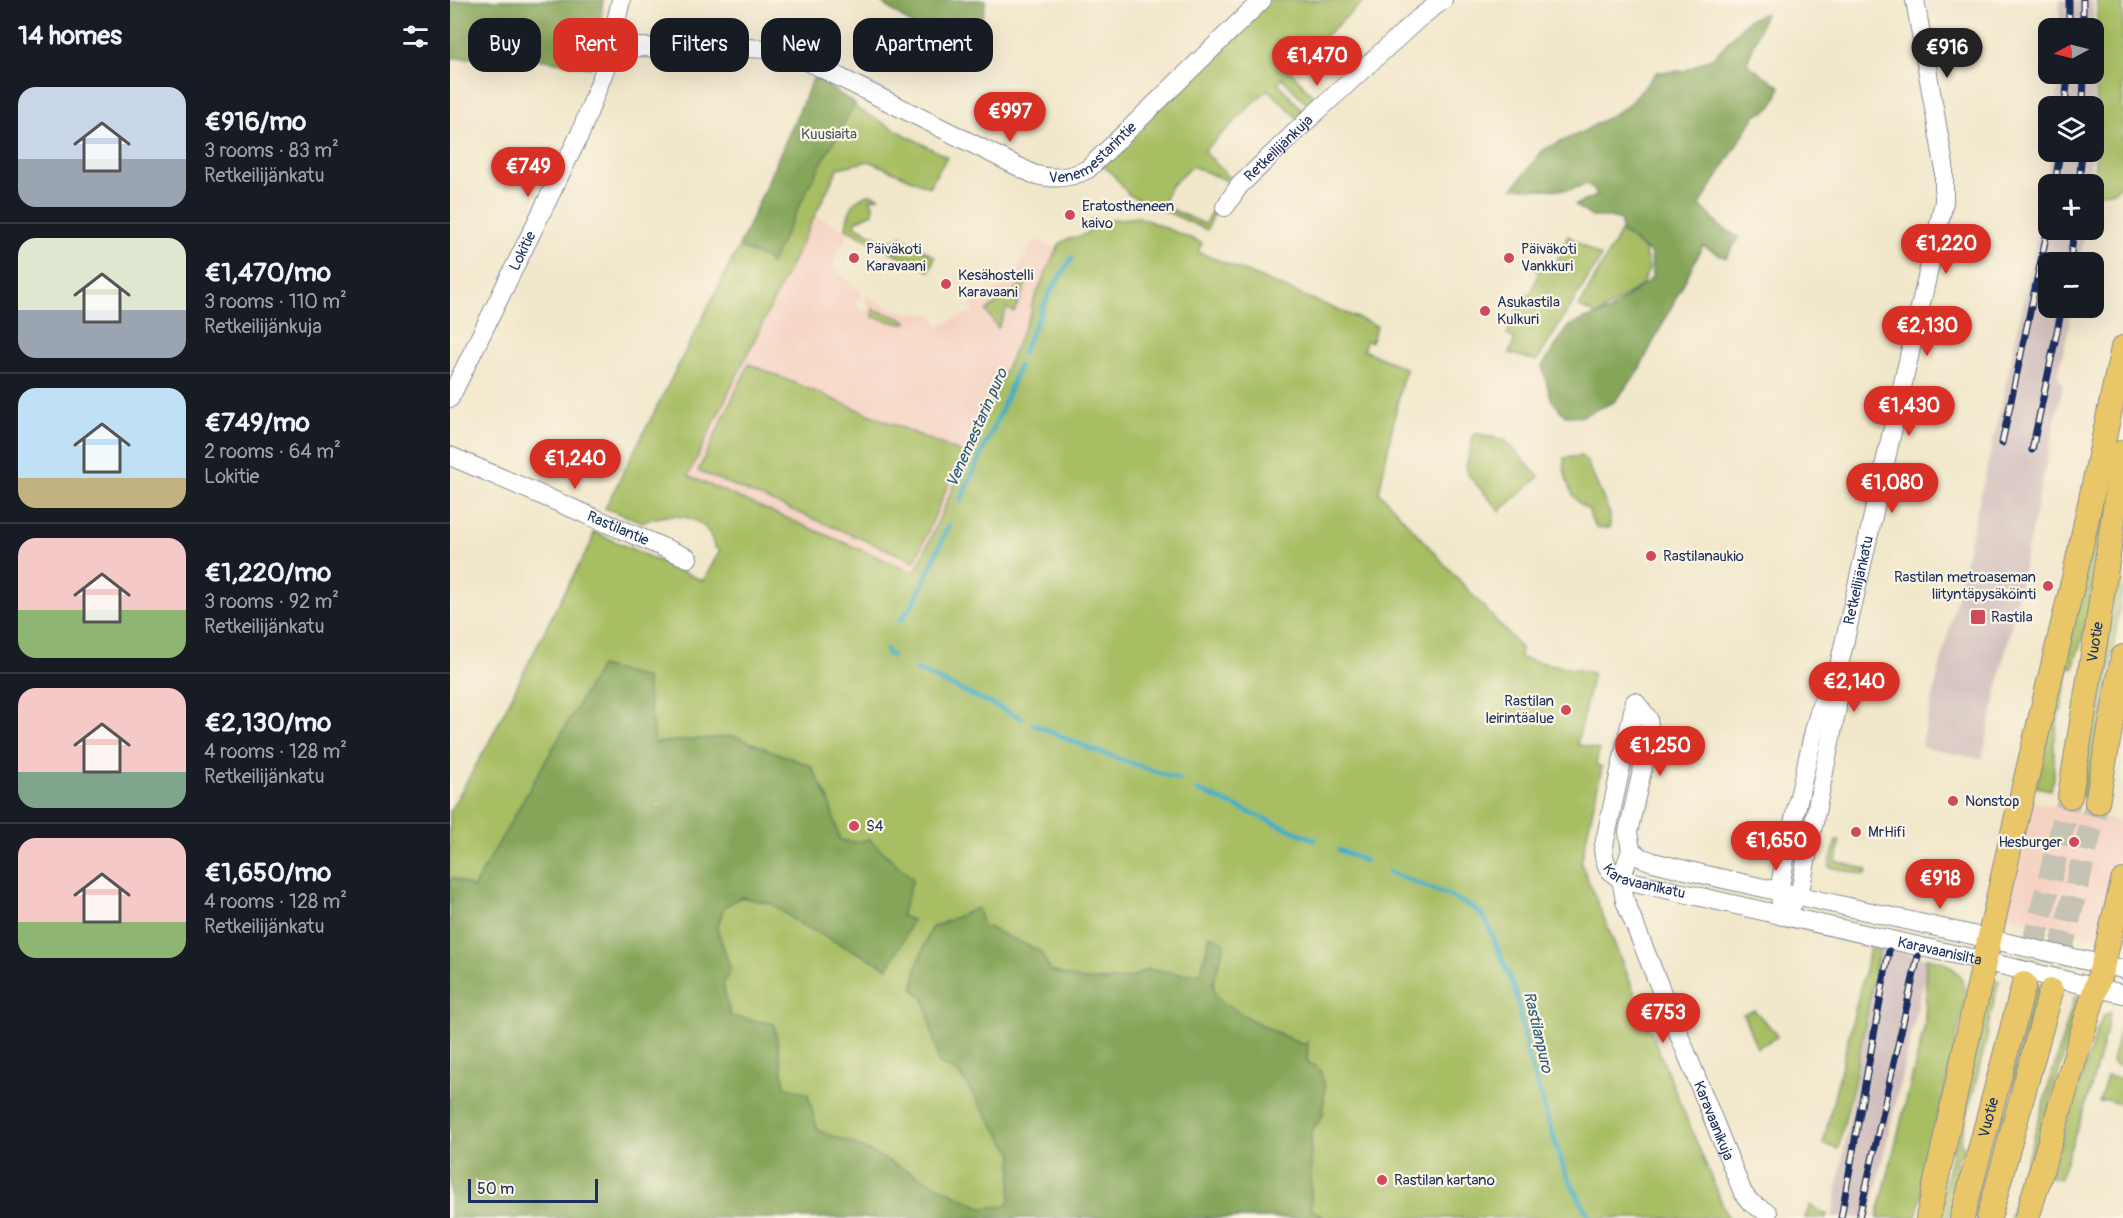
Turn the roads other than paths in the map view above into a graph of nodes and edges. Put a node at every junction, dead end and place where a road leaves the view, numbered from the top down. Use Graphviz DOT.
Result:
graph roads {
  1 [pos="621,0"];
  2 [pos="1262,0"];
  3 [pos="1443,0"];
  4 [pos="1915,0"];
  5 [pos="617,18"];
  6 [pos="638,46"];
  7 [pos="603,72"];
  8 [pos="1226,207"];
  9 [pos="2123,348"];
  10 [pos="450,398"];
  11 [pos="2123,452"];
  12 [pos="450,456"];
  13 [pos="688,558"];
  14 [pos="2123,657"];
  15 [pos="1839,666"];
  16 [pos="1621,768"];
  17 [pos="1642,773"];
  18 [pos="2070,796"];
  19 [pos="2097,802"];
  20 [pos="1631,850"];
  21 [pos="1621,879"];
  22 [pos="2123,880"];
  23 [pos="1779,891"];
  24 [pos="1799,896"];
  25 [pos="1782,916"];
  26 [pos="1987,950"];
  27 [pos="2108,974"];
  28 [pos="2024,984"];
  29 [pos="2051,991"];
  30 [pos="2123,994"];
  31 [pos="1768,1213"];
  32 [pos="1928,1218"];
  33 [pos="1962,1218"];
  34 [pos="1989,1218"];
  35 [pos="2027,1218"];
  1 -- 5 [label="street, Lokitie"];
  2 -- 6 [label="street, Venemestarintie"];
  3 -- 8 [label="street, Retkeilijänkuja"];
  4 -- 15 [label="street, Retkeilijänkatu"];
  7 -- 10 [label="street, Lokitie"];
  9 -- 26 [label="main road"];
  11 -- 18 [label="main road, Vuotie"];
  12 -- 13 [label="street, Rastilantie"];
  14 -- 19 [label="main road, Vuotie"];
  15 -- 23 [label="street, Retkeilijänkatu"];
  15 -- 24 [label="street, Retkeilijänkatu"];
  16 -- 17 [label="street"];
  16 -- 17 [label="street, Karavaanikatu"];
  16 -- 21 [label="street, Karavaanikatu"];
  17 -- 20 [label="street, Karavaanikatu"];
  20 -- 21 [label="street"];
  20 -- 23 [label="street, Karavaanikatu"];
  21 -- 25 [label="street, Karavaanikatu"];
  21 -- 31 [label="street, Karavaanikuja"];
  22 -- 27 [label="main road"];
  23 -- 24 [label="street, Karavaanikatu"];
  23 -- 25 [label="street, Retkeilijänkatu"];
  24 -- 25 [label="street, Retkeilijänkatu"];
  24 -- 26 [label="street, Karavaanisilta"];
  25 -- 26 [label="street, Karavaanisilta"];
  26 -- 27 [label="street, Karavaanisilta"];
  26 -- 32 [label="main road"];
  27 -- 30 [label="street, Karavaanisilta"];
  27 -- 35 [label="main road"];
  28 -- 33 [label="main road, Vuotie"];
  29 -- 34 [label="main road, Vuotie"];
}
